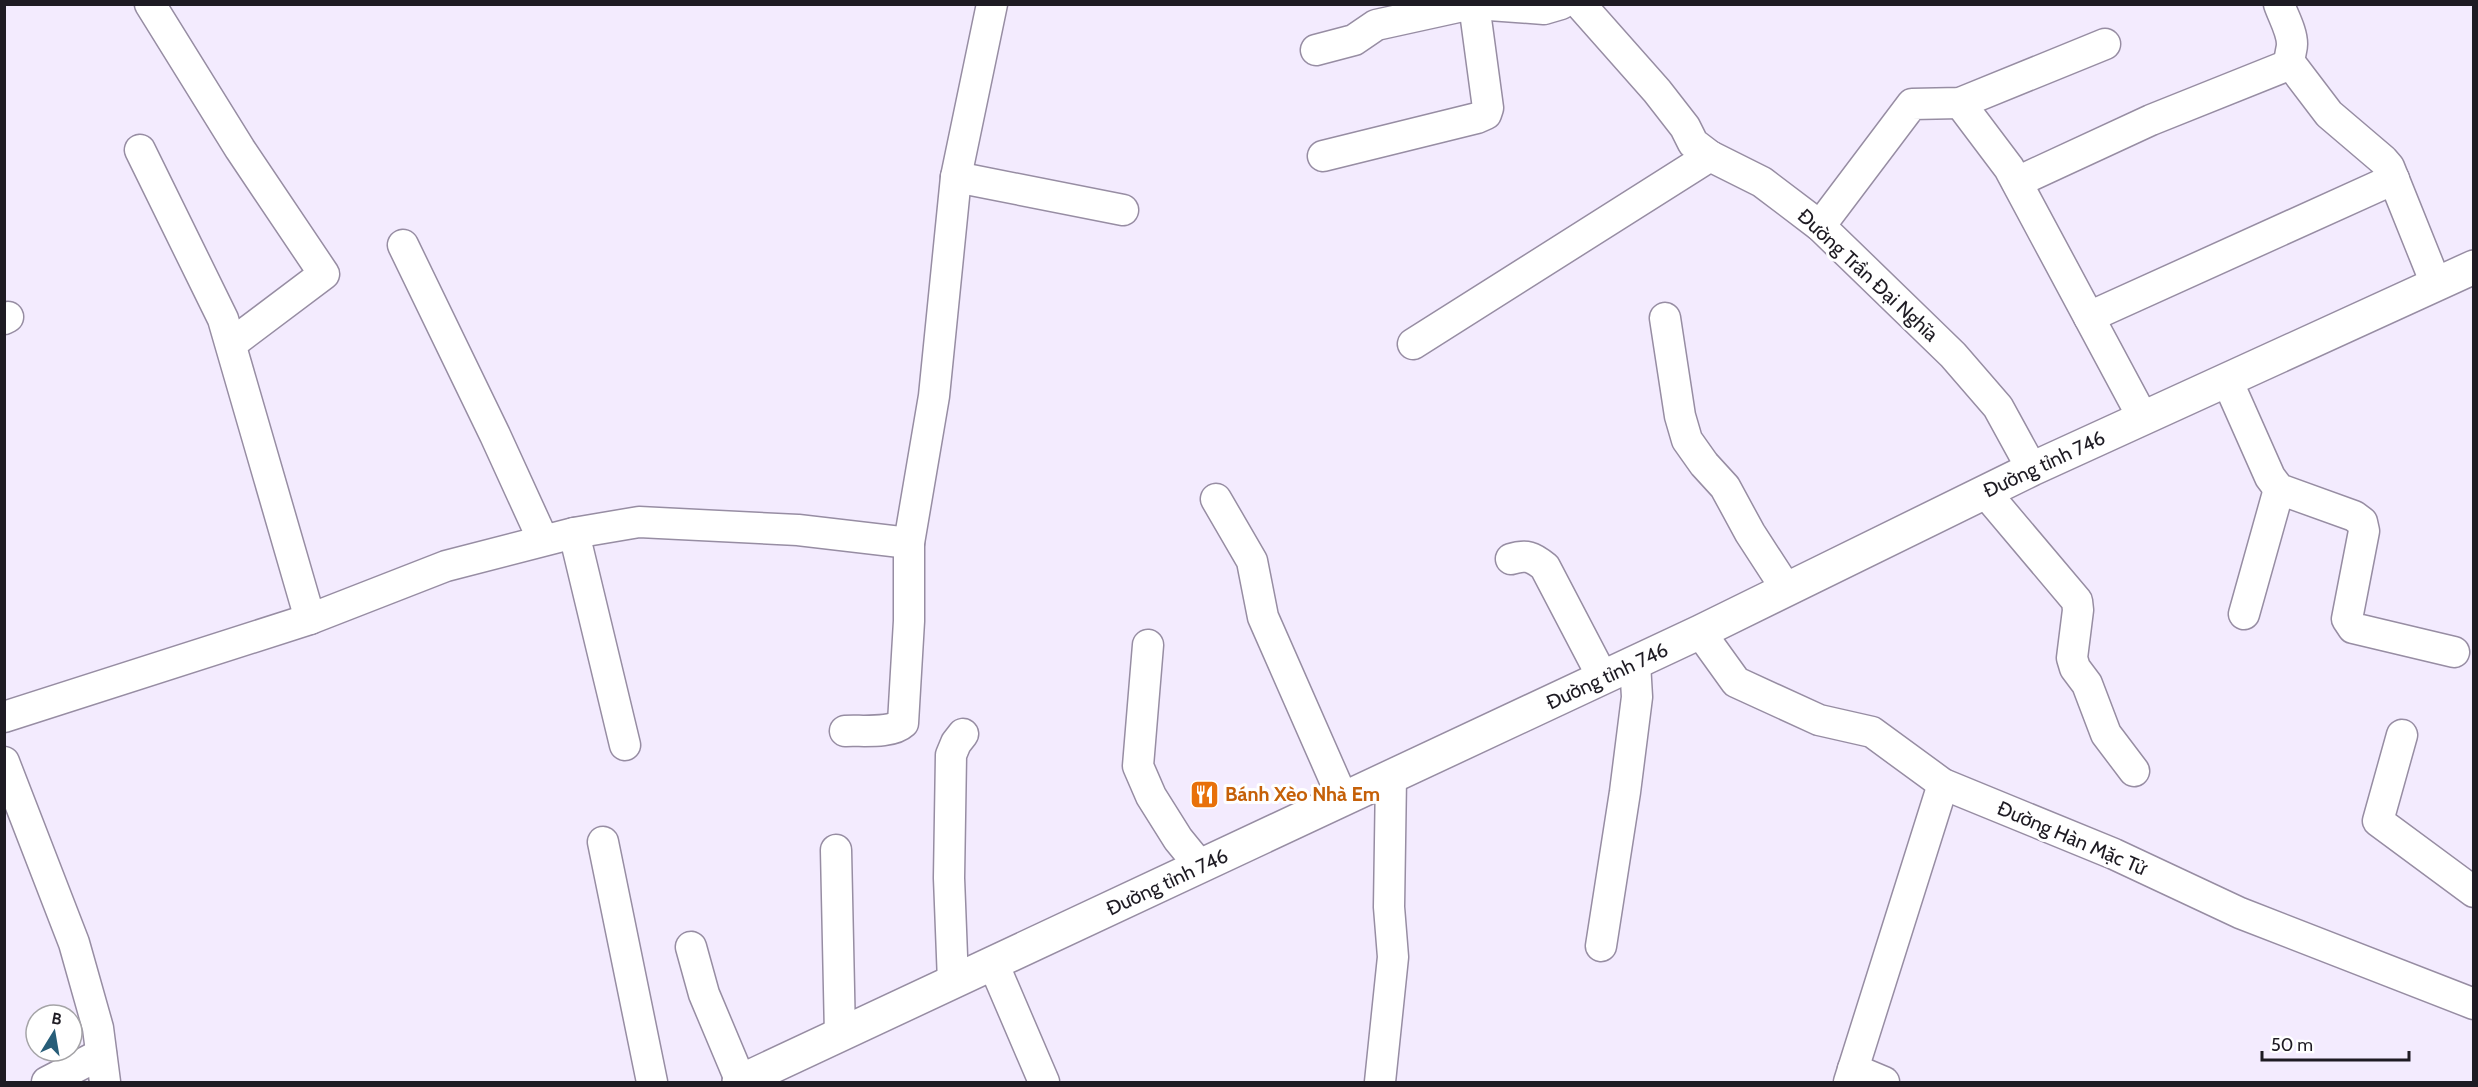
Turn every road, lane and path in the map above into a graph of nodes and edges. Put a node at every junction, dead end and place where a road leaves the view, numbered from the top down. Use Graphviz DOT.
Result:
graph roads {
  1 [pos="150,4"];
  2 [pos="992,4"];
  3 [pos="1562,4"];
  4 [pos="1580,4"];
  5 [pos="2279,4"];
  6 [pos="1479,8"];
  7 [pos="2105,44"];
  8 [pos="1316,50"];
  9 [pos="2291,64"];
  10 [pos="1960,103"];
  11 [pos="140,150"];
  12 [pos="1323,156"];
  13 [pos="1710,156"];
  14 [pos="956,177"];
  15 [pos="2394,179"];
  16 [pos="2017,182"];
  17 [pos="1123,210"];
  18 [pos="1820,226"];
  19 [pos="403,245"];
  20 [pos="2474,267"];
  21 [pos="2436,284"];
  22 [pos="2089,317"];
  23 [pos="1665,318"];
  24 [pos="231,344"];
  25 [pos="1413,344"];
  26 [pos="2227,380"];
  27 [pos="2143,418"];
  28 [pos="2032,469"];
  29 [pos="2279,489"];
  30 [pos="1985,492"];
  31 [pos="1216,499"];
  32 [pos="574,533"];
  33 [pos="543,540"];
  34 [pos="909,543"];
  35 [pos="1511,559"];
  36 [pos="1787,590"];
  37 [pos="2244,615"];
  38 [pos="310,619"];
  39 [pos="1700,632"];
  40 [pos="1148,645"];
  41 [pos="2454,652"];
  42 [pos="1635,663"];
  43 [pos="1603,678"];
  44 [pos="4,717"];
  45 [pos="845,730"];
  46 [pos="963,734"];
  47 [pos="2402,735"];
  48 [pos="624,745"];
  49 [pos="4,762"];
  50 [pos="2134,771"];
  51 [pos="1391,777"];
  52 [pos="1943,784"];
  53 [pos="1343,799"];
  54 [pos="603,842"];
  55 [pos="837,850"];
  56 [pos="1200,867"];
  57 [pos="2474,892"];
  58 [pos="1601,946"];
  59 [pos="691,947"];
  60 [pos="993,963"];
  61 [pos="953,982"];
  62 [pos="2474,1004"];
  63 [pos="840,1035"];
  64 [pos="103,1069"];
  65 [pos="1851,1076"];
  66 [pos="740,1082"];
  67 [pos="47,1083"];
  68 [pos="652,1083"];
  69 [pos="1044,1083"];
  70 [pos="1380,1083"];
  71 [pos="1884,1083"];
  1 -- 24 [label="street"];
  2 -- 14 [label="street"];
  3 -- 6 [label="street"];
  4 -- 13 [label="street, Đường Trần Đại Nghĩa"];
  5 -- 9 [label="street"];
  6 -- 8 [label="street"];
  6 -- 12 [label="street"];
  7 -- 10 [label="street"];
  9 -- 15 [label="street"];
  9 -- 16 [label="street"];
  10 -- 16 [label="street"];
  10 -- 18 [label="street"];
  11 -- 24 [label="street"];
  13 -- 18 [label="street, Đường Trần Đại Nghĩa"];
  13 -- 25 [label="street"];
  14 -- 17 [label="street"];
  14 -- 34 [label="street"];
  15 -- 21 [label="street"];
  15 -- 22 [label="street"];
  16 -- 22 [label="street"];
  18 -- 28 [label="street, Đường Trần Đại Nghĩa"];
  19 -- 33 [label="street"];
  20 -- 21 [label="main road, Đường tỉnh 746"];
  21 -- 26 [label="main road, Đường tỉnh 746"];
  22 -- 27 [label="street"];
  23 -- 36 [label="street"];
  24 -- 38 [label="street"];
  26 -- 27 [label="main road, Đường tỉnh 746"];
  26 -- 29 [label="street"];
  27 -- 28 [label="main road, Đường tỉnh 746"];
  28 -- 30 [label="main road, Đường tỉnh 746"];
  29 -- 37 [label="street"];
  29 -- 41 [label="street"];
  30 -- 36 [label="main road, Đường tỉnh 746"];
  30 -- 50 [label="street"];
  31 -- 53 [label="street"];
  32 -- 33 [label="street"];
  32 -- 34 [label="street"];
  32 -- 48 [label="street"];
  33 -- 38 [label="street"];
  34 -- 45 [label="street"];
  35 -- 43 [label="street"];
  36 -- 39 [label="main road, Đường tỉnh 746"];
  38 -- 44 [label="street"];
  39 -- 42 [label="main road, Đường tỉnh 746"];
  39 -- 52 [label="street, Đường Hàn Mặc Tử"];
  40 -- 56 [label="street"];
  42 -- 43 [label="main road, Đường tỉnh 746"];
  42 -- 58 [label="street"];
  43 -- 51 [label="main road, Đường tỉnh 746"];
  46 -- 61 [label="street"];
  47 -- 57 [label="street"];
  49 -- 64 [label="street"];
  51 -- 53 [label="main road, Đường tỉnh 746"];
  51 -- 70 [label="street"];
  52 -- 62 [label="street, Đường Hàn Mặc Tử"];
  52 -- 65 [label="street"];
  53 -- 56 [label="main road, Đường tỉnh 746"];
  54 -- 68 [label="street"];
  55 -- 63 [label="street"];
  56 -- 60 [label="main road, Đường tỉnh 746"];
  59 -- 66 [label="street"];
  60 -- 61 [label="main road, Đường tỉnh 746"];
  60 -- 69 [label="street"];
  61 -- 63 [label="main road, Đường tỉnh 746"];
  63 -- 66 [label="main road, Đường tỉnh 746"];
  64 -- 67 [label="street"];
  65 -- 71 [label="street"];
}
